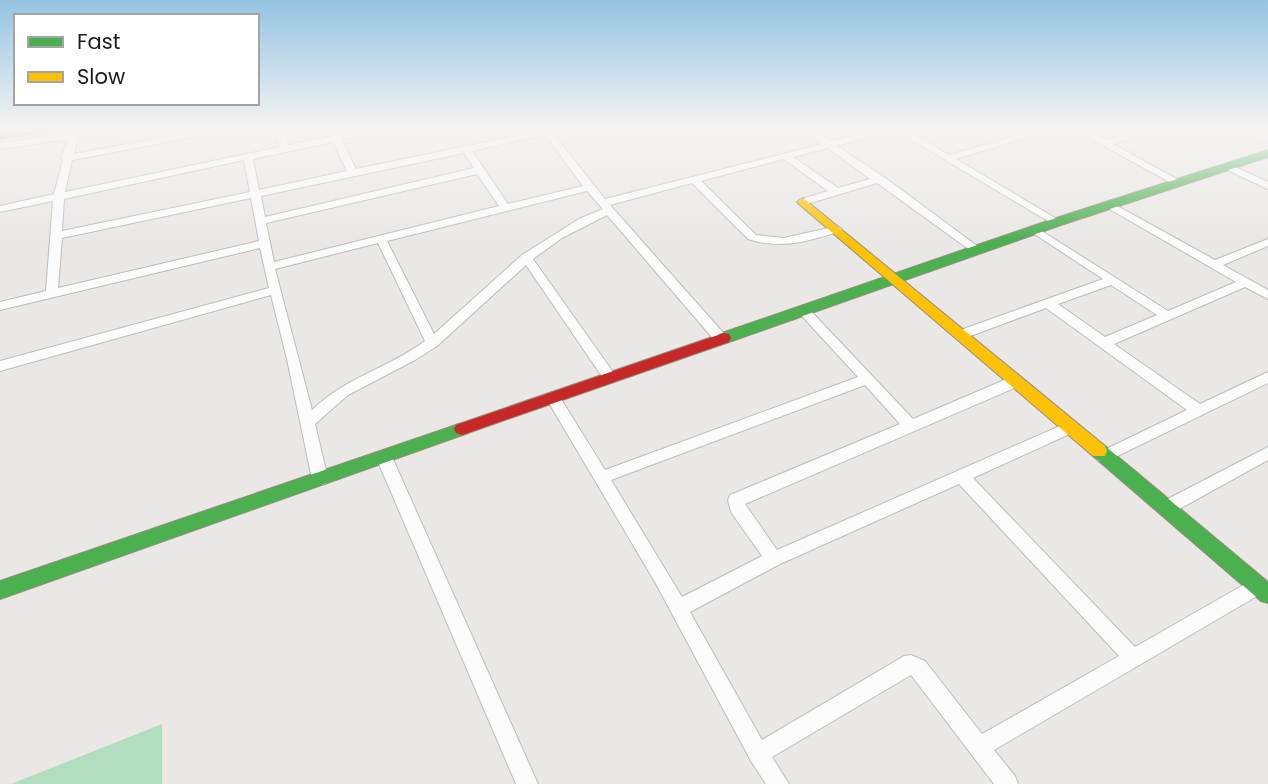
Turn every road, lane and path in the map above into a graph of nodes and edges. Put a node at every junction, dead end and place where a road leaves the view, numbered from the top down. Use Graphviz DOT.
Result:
graph roads {
  1 [pos="64,168"];
  2 [pos="197,168"];
  3 [pos="251,168"];
  4 [pos="350,168"];
  5 [pos="378,168"];
  6 [pos="574,168"];
  7 [pos="736,168"];
  8 [pos="802,168"];
  9 [pos="863,168"];
  10 [pos="965,168"];
  11 [pos="1149,168"];
  12 [pos="1221,168"];
  13 [pos="1229,168"];
  14 [pos="480,170"];
  15 [pos="353,173"];
  16 [pos="693,179"];
  17 [pos="880,179"];
  18 [pos="1177,183"];
  19 [pos="1268,186"];
  20 [pos="589,187"];
  21 [pos="836,192"];
  22 [pos="257,193"];
  23 [pos="60,196"];
  24 [pos="803,202"];
  25 [pos="1110,205"];
  26 [pos="607,207"];
  27 [pos="505,208"];
  28 [pos="0,209"];
  29 [pos="262,221"];
  30 [pos="1057,222"];
  31 [pos="837,229"];
  32 [pos="1037,231"];
  33 [pos="56,236"];
  34 [pos="381,239"];
  35 [pos="266,243"];
  36 [pos="1268,243"];
  37 [pos="978,251"];
  38 [pos="526,257"];
  39 [pos="1215,264"];
  40 [pos="269,267"];
  41 [pos="896,279"];
  42 [pos="1112,280"];
  43 [pos="1246,282"];
  44 [pos="276,290"];
  45 [pos="52,294"];
  46 [pos="1268,295"];
  47 [pos="1049,304"];
  48 [pos="0,306"];
  49 [pos="804,311"];
  50 [pos="1167,316"];
  51 [pos="960,335"];
  52 [pos="721,339"];
  53 [pos="432,342"];
  54 [pos="1104,343"];
  55 [pos="0,366"];
  56 [pos="1268,377"];
  57 [pos="610,378"];
  58 [pos="867,379"];
  59 [pos="1014,382"];
  60 [pos="554,398"];
  61 [pos="1198,410"];
  62 [pos="307,423"];
  63 [pos="911,426"];
  64 [pos="1069,428"];
  65 [pos="1266,456"];
  66 [pos="384,457"];
  67 [pos="1104,457"];
  68 [pos="602,477"];
  69 [pos="962,477"];
  70 [pos="320,479"];
  71 [pos="1166,508"];
  72 [pos="774,559"];
  73 [pos="0,590"];
  74 [pos="1263,590"];
  75 [pos="679,608"];
  76 [pos="1134,659"];
  77 [pos="978,747"];
  78 [pos="758,754"];
  79 [pos="527,784"];
  80 [pos="778,784"];
  81 [pos="1007,784"];
  1 -- 23 [label="street"];
  2 -- 23 [label="street"];
  3 -- 22 [label="street"];
  4 -- 15 [label="street"];
  5 -- 15 [label="street"];
  6 -- 20 [label="street"];
  7 -- 16 [label="street"];
  8 -- 21 [label="street"];
  9 -- 17 [label="street"];
  10 -- 30 [label="street"];
  11 -- 18 [label="street"];
  12 -- 18 [label="street"];
  13 -- 19 [label="street"];
  14 -- 27 [label="street"];
  14 -- 29 [label="street"];
  15 -- 22 [label="street"];
  16 -- 26 [label="street"];
  16 -- 31 [label="street"];
  17 -- 21 [label="street"];
  17 -- 37 [label="street"];
  18 -- 25 [label="street"];
  20 -- 26 [label="street"];
  20 -- 27 [label="street"];
  21 -- 24 [label="street"];
  22 -- 29 [label="street"];
  22 -- 33 [label="street"];
  23 -- 28 [label="street"];
  23 -- 33 [label="street"];
  24 -- 31 [label="street"];
  25 -- 30 [label="street"];
  25 -- 39 [label="street"];
  26 -- 38 [label="street"];
  26 -- 52 [label="street"];
  27 -- 34 [label="street"];
  29 -- 35 [label="street"];
  30 -- 32 [label="street"];
  31 -- 41 [label="street"];
  32 -- 37 [label="street"];
  32 -- 42 [label="street"];
  33 -- 45 [label="street"];
  34 -- 40 [label="street"];
  34 -- 53 [label="street"];
  35 -- 40 [label="street"];
  35 -- 45 [label="street"];
  36 -- 39 [label="street"];
  37 -- 41 [label="street"];
  38 -- 53 [label="street"];
  38 -- 57 [label="street"];
  39 -- 43 [label="street"];
  40 -- 44 [label="street"];
  41 -- 49 [label="street"];
  41 -- 51 [label="street"];
  42 -- 47 [label="street"];
  42 -- 50 [label="street"];
  43 -- 46 [label="street"];
  43 -- 50 [label="street"];
  44 -- 55 [label="street"];
  44 -- 62 [label="street"];
  45 -- 48 [label="street"];
  47 -- 51 [label="street"];
  47 -- 54 [label="street"];
  49 -- 52 [label="street"];
  49 -- 58 [label="street"];
  50 -- 54 [label="street"];
  51 -- 59 [label="street"];
  52 -- 57 [label="street"];
  53 -- 62 [label="street"];
  54 -- 61 [label="street"];
  56 -- 61 [label="street"];
  57 -- 60 [label="street"];
  58 -- 63 [label="street"];
  58 -- 68 [label="street"];
  59 -- 63 [label="street"];
  59 -- 64 [label="street"];
  60 -- 66 [label="street"];
  60 -- 68 [label="street"];
  61 -- 67 [label="street"];
  62 -- 70 [label="street"];
  63 -- 72 [label="street"];
  64 -- 67 [label="street"];
  64 -- 69 [label="street"];
  65 -- 71 [label="street"];
  66 -- 70 [label="street"];
  66 -- 79 [label="street"];
  67 -- 71 [label="street"];
  68 -- 75 [label="street"];
  69 -- 72 [label="street"];
  69 -- 76 [label="street"];
  70 -- 73 [label="street"];
  71 -- 74 [label="street"];
  72 -- 75 [label="street"];
  74 -- 76 [label="street"];
  75 -- 78 [label="street"];
  76 -- 77 [label="street"];
  77 -- 78 [label="street"];
  77 -- 81 [label="street"];
  78 -- 80 [label="street"];
}
